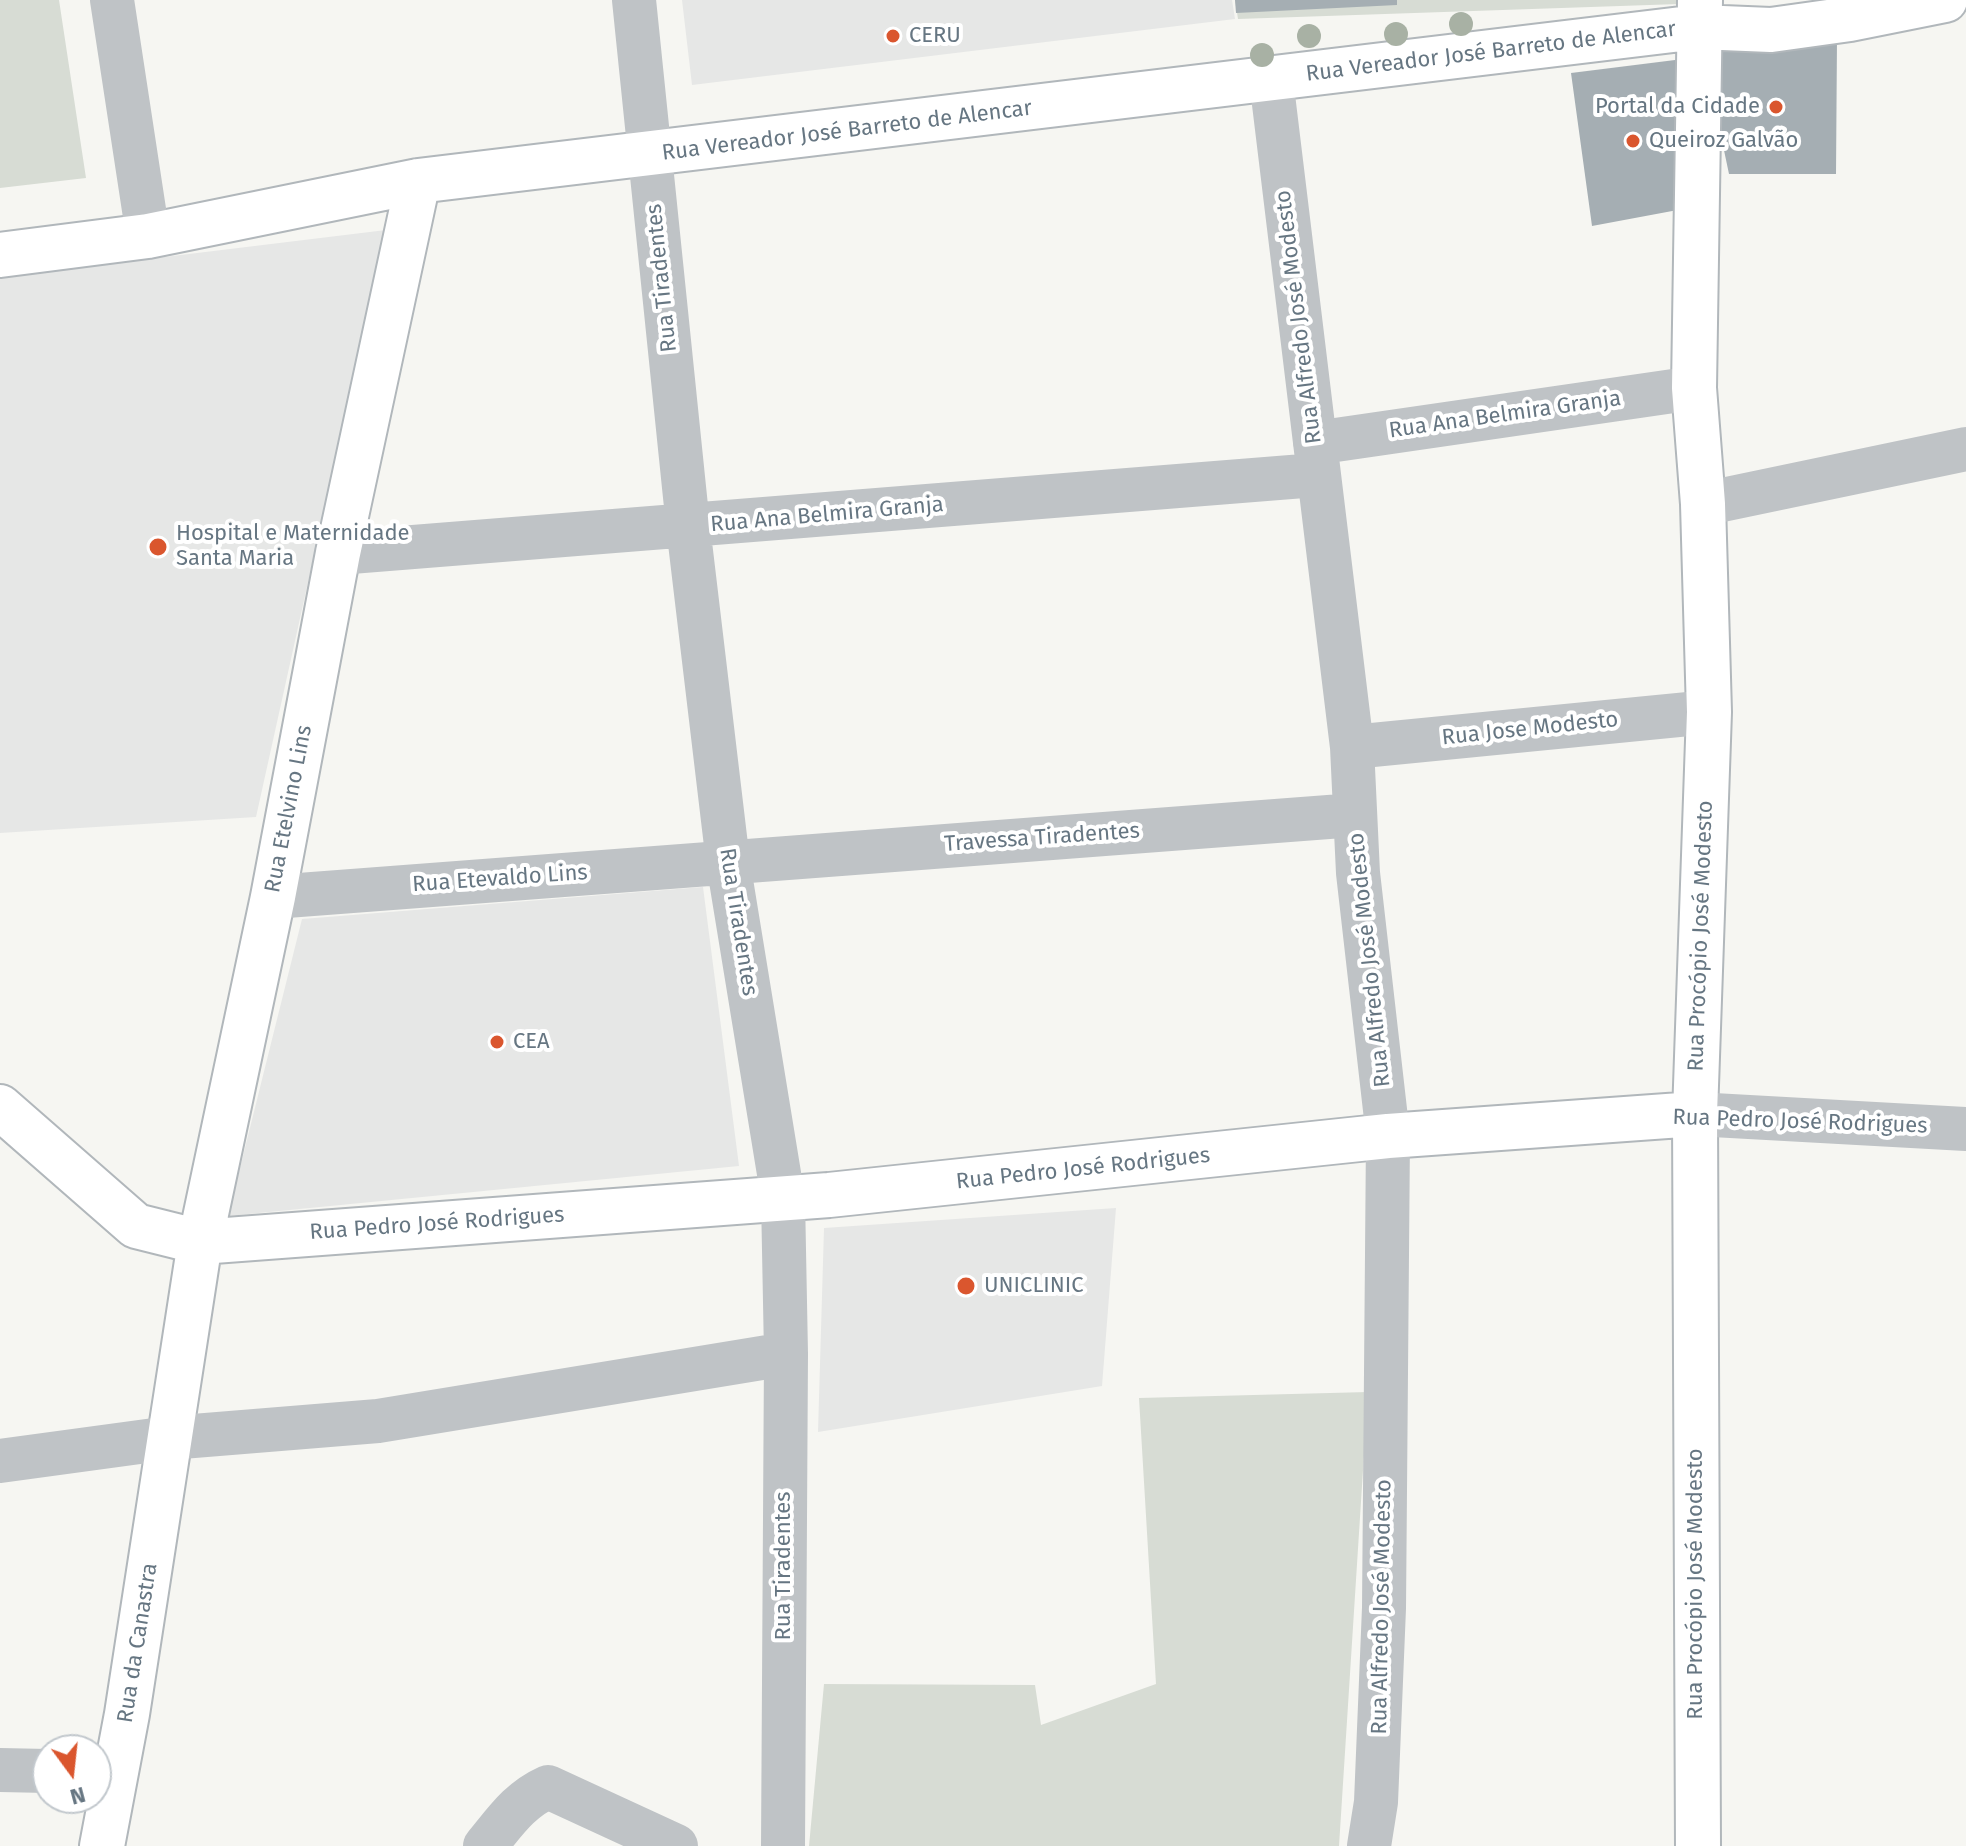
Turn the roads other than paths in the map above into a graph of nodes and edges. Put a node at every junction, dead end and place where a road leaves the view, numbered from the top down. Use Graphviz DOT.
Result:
graph roads {
  1 [pos="112,0"];
  2 [pos="634,0"];
  3 [pos="1799,0"];
  4 [pos="1945,0"];
  5 [pos="1699,14"];
  6 [pos="1271,79"];
  7 [pos="648,155"];
  8 [pos="418,181"];
  9 [pos="148,236"];
  10 [pos="0,255"];
  11 [pos="1694,388"];
  12 [pos="1966,449"];
  13 [pos="1316,459"];
  14 [pos="1703,504"];
  15 [pos="688,526"];
  16 [pos="338,553"];
  17 [pos="1709,712"];
  18 [pos="1352,747"];
  19 [pos="1355,815"];
  20 [pos="728,862"];
  21 [pos="273,897"];
  22 [pos="0,1107"];
  23 [pos="1695,1114"];
  24 [pos="1966,1129"];
  25 [pos="1388,1136"];
  26 [pos="783,1198"];
  27 [pos="200,1242"];
  28 [pos="786,1354"];
  29 [pos="169,1438"];
  30 [pos="0,1461"];
  31 [pos="112,1741"];
  32 [pos="0,1770"];
  33 [pos="32,1771"];
  34 [pos="104,1814"];
  35 [pos="102,1846"];
  36 [pos="485,1846"];
  37 [pos="676,1846"];
  38 [pos="783,1846"];
  39 [pos="1369,1846"];
  40 [pos="1698,1846"];
  1 -- 9 [label="street"];
  2 -- 7 [label="street, Rua Tiradentes"];
  3 -- 5 [label="main road"];
  4 -- 5 [label="main road"];
  5 -- 6 [label="main road, Rua Vereador José Barreto de Alencar"];
  5 -- 11 [label="main road, Rua Procópio José Modesto"];
  6 -- 7 [label="main road, Rua Vereador José Barreto de Alencar"];
  6 -- 13 [label="street, Rua Alfredo José Modesto"];
  7 -- 8 [label="main road, Rua Vereador José Barreto de Alencar"];
  7 -- 15 [label="street, Rua Tiradentes"];
  8 -- 9 [label="main road, Rua Vereador José Barreto de Alencar"];
  8 -- 16 [label="main road, Rua Etelvino Lins"];
  9 -- 10 [label="main road, Rua Vereador José Barreto de Alencar"];
  11 -- 13 [label="street, Rua Ana Belmira Granja"];
  11 -- 14 [label="main road, Rua Procópio José Modesto"];
  12 -- 14 [label="street"];
  13 -- 15 [label="street, Rua Ana Belmira Granja"];
  13 -- 18 [label="street, Rua Alfredo José Modesto"];
  14 -- 17 [label="main road, Rua Procópio José Modesto"];
  15 -- 16 [label="street, Rua Ana Belmira Granja"];
  15 -- 20 [label="street, Rua Tiradentes"];
  16 -- 21 [label="main road, Rua Etelvino Lins"];
  17 -- 18 [label="street, Rua Jose Modesto"];
  17 -- 23 [label="main road, Rua Procópio José Modesto"];
  18 -- 19 [label="street, Rua Alfredo José Modesto"];
  19 -- 20 [label="street, Travessa Tiradentes"];
  19 -- 25 [label="street, Rua Alfredo José Modesto"];
  20 -- 21 [label="street, Rua Etevaldo Lins"];
  20 -- 26 [label="street, Rua Tiradentes"];
  21 -- 27 [label="main road, Rua Etelvino Lins"];
  22 -- 27 [label="main road, Rua Pedro José Rodrigues"];
  23 -- 24 [label="street, Rua Pedro José Rodrigues"];
  23 -- 25 [label="main road, Rua Pedro José Rodrigues"];
  23 -- 40 [label="main road, Rua Procópio José Modesto"];
  25 -- 26 [label="main road, Rua Pedro José Rodrigues"];
  25 -- 39 [label="street, Rua Alfredo José Modesto"];
  26 -- 27 [label="main road, Rua Pedro José Rodrigues"];
  26 -- 28 [label="street, Rua Tiradentes"];
  27 -- 29 [label="main road, Rua Etelvino Lins"];
  28 -- 29 [label="street"];
  28 -- 38 [label="street, Rua Tiradentes"];
  29 -- 30 [label="street"];
  29 -- 31 [label="main road, Rua da Canastra"];
  32 -- 33 [label="street"];
  34 -- 35 [label="main road, Rua da Canastra"];
  36 -- 37 [label="street"];
}
